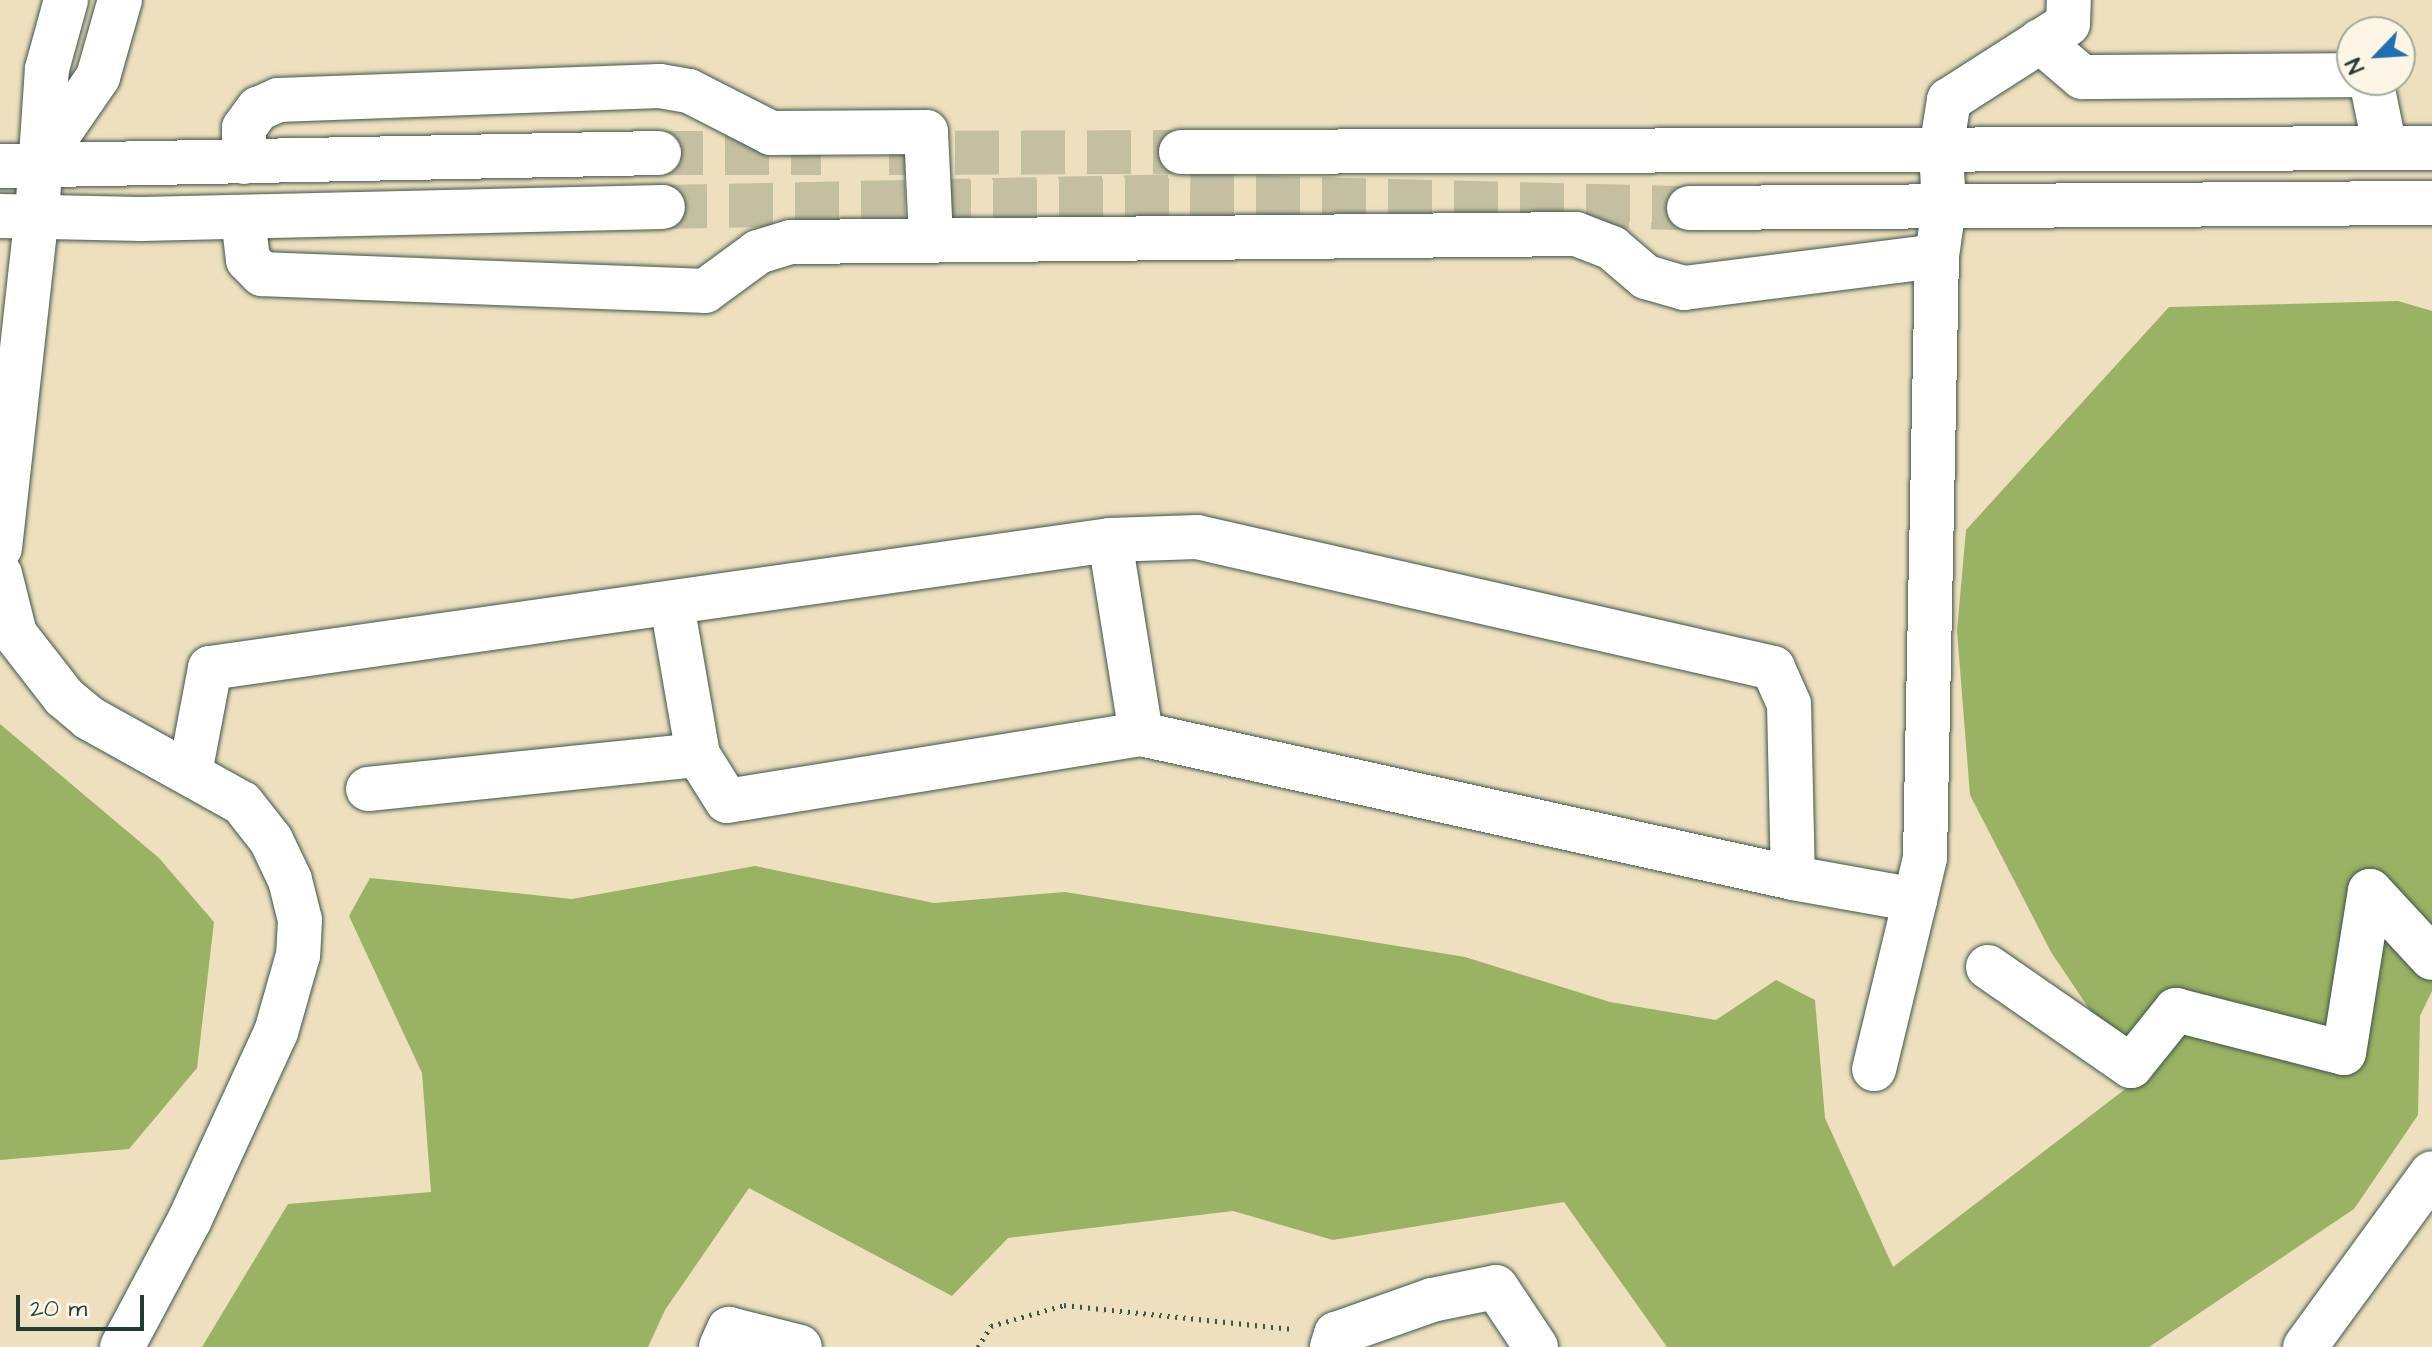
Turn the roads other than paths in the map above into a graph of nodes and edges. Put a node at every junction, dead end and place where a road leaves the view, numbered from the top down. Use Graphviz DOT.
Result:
graph roads {
  1 [pos="66,0"];
  2 [pos="120,0"];
  3 [pos="2069,0"];
  4 [pos="2040,41"];
  5 [pos="2336,75"];
  6 [pos="2374,96"];
  7 [pos="2385,148"];
  8 [pos="2432,148"];
  9 [pos="1941,149"];
  10 [pos="1181,152"];
  11 [pos="659,153"];
  12 [pos="244,162"];
  13 [pos="19,166"];
  14 [pos="2432,203"];
  15 [pos="663,207"];
  16 [pos="1944,207"];
  17 [pos="1689,208"];
  18 [pos="18,216"];
  19 [pos="243,218"];
  20 [pos="931,240"];
  21 [pos="1937,256"];
  22 [pos="1110,540"];
  23 [pos="0,548"];
  24 [pos="0,574"];
  25 [pos="672,605"];
  26 [pos="1141,734"];
  27 [pos="698,755"];
  28 [pos="190,773"];
  29 [pos="368,789"];
  30 [pos="1793,878"];
  31 [pos="1915,900"];
  32 [pos="2431,955"];
  33 [pos="1988,967"];
  34 [pos="1874,1069"];
  35 [pos="2432,1173"];
  36 [pos="1334,1340"];
  37 [pos="2310,1346"];
  38 [pos="122,1347"];
  39 [pos="721,1347"];
  40 [pos="800,1347"];
  41 [pos="1536,1347"];
  1 -- 13 [label="street"];
  2 -- 13 [label="street"];
  3 -- 4 [label="street"];
  4 -- 5 [label="street"];
  4 -- 9 [label="street"];
  6 -- 7 [label="street"];
  7 -- 8 [label="street"];
  7 -- 9 [label="street"];
  9 -- 10 [label="street"];
  9 -- 16 [label="street"];
  11 -- 12 [label="street"];
  12 -- 13 [label="street"];
  12 -- 20 [label="street"];
  13 -- 18 [label="street"];
  14 -- 16 [label="street"];
  15 -- 19 [label="street"];
  16 -- 17 [label="street"];
  16 -- 21 [label="street"];
  18 -- 19 [label="street"];
  18 -- 23 [label="street"];
  19 -- 20 [label="street"];
  20 -- 21 [label="street"];
  21 -- 31 [label="street"];
  22 -- 25 [label="street"];
  22 -- 26 [label="street"];
  22 -- 30 [label="street"];
  24 -- 28 [label="street"];
  25 -- 27 [label="street"];
  25 -- 28 [label="street"];
  26 -- 27 [label="street"];
  26 -- 30 [label="street"];
  27 -- 29 [label="street"];
  28 -- 38 [label="street"];
  30 -- 31 [label="street"];
  31 -- 34 [label="street"];
  32 -- 33 [label="street"];
  35 -- 37 [label="street"];
  36 -- 41 [label="street"];
  39 -- 40 [label="street"];
}
